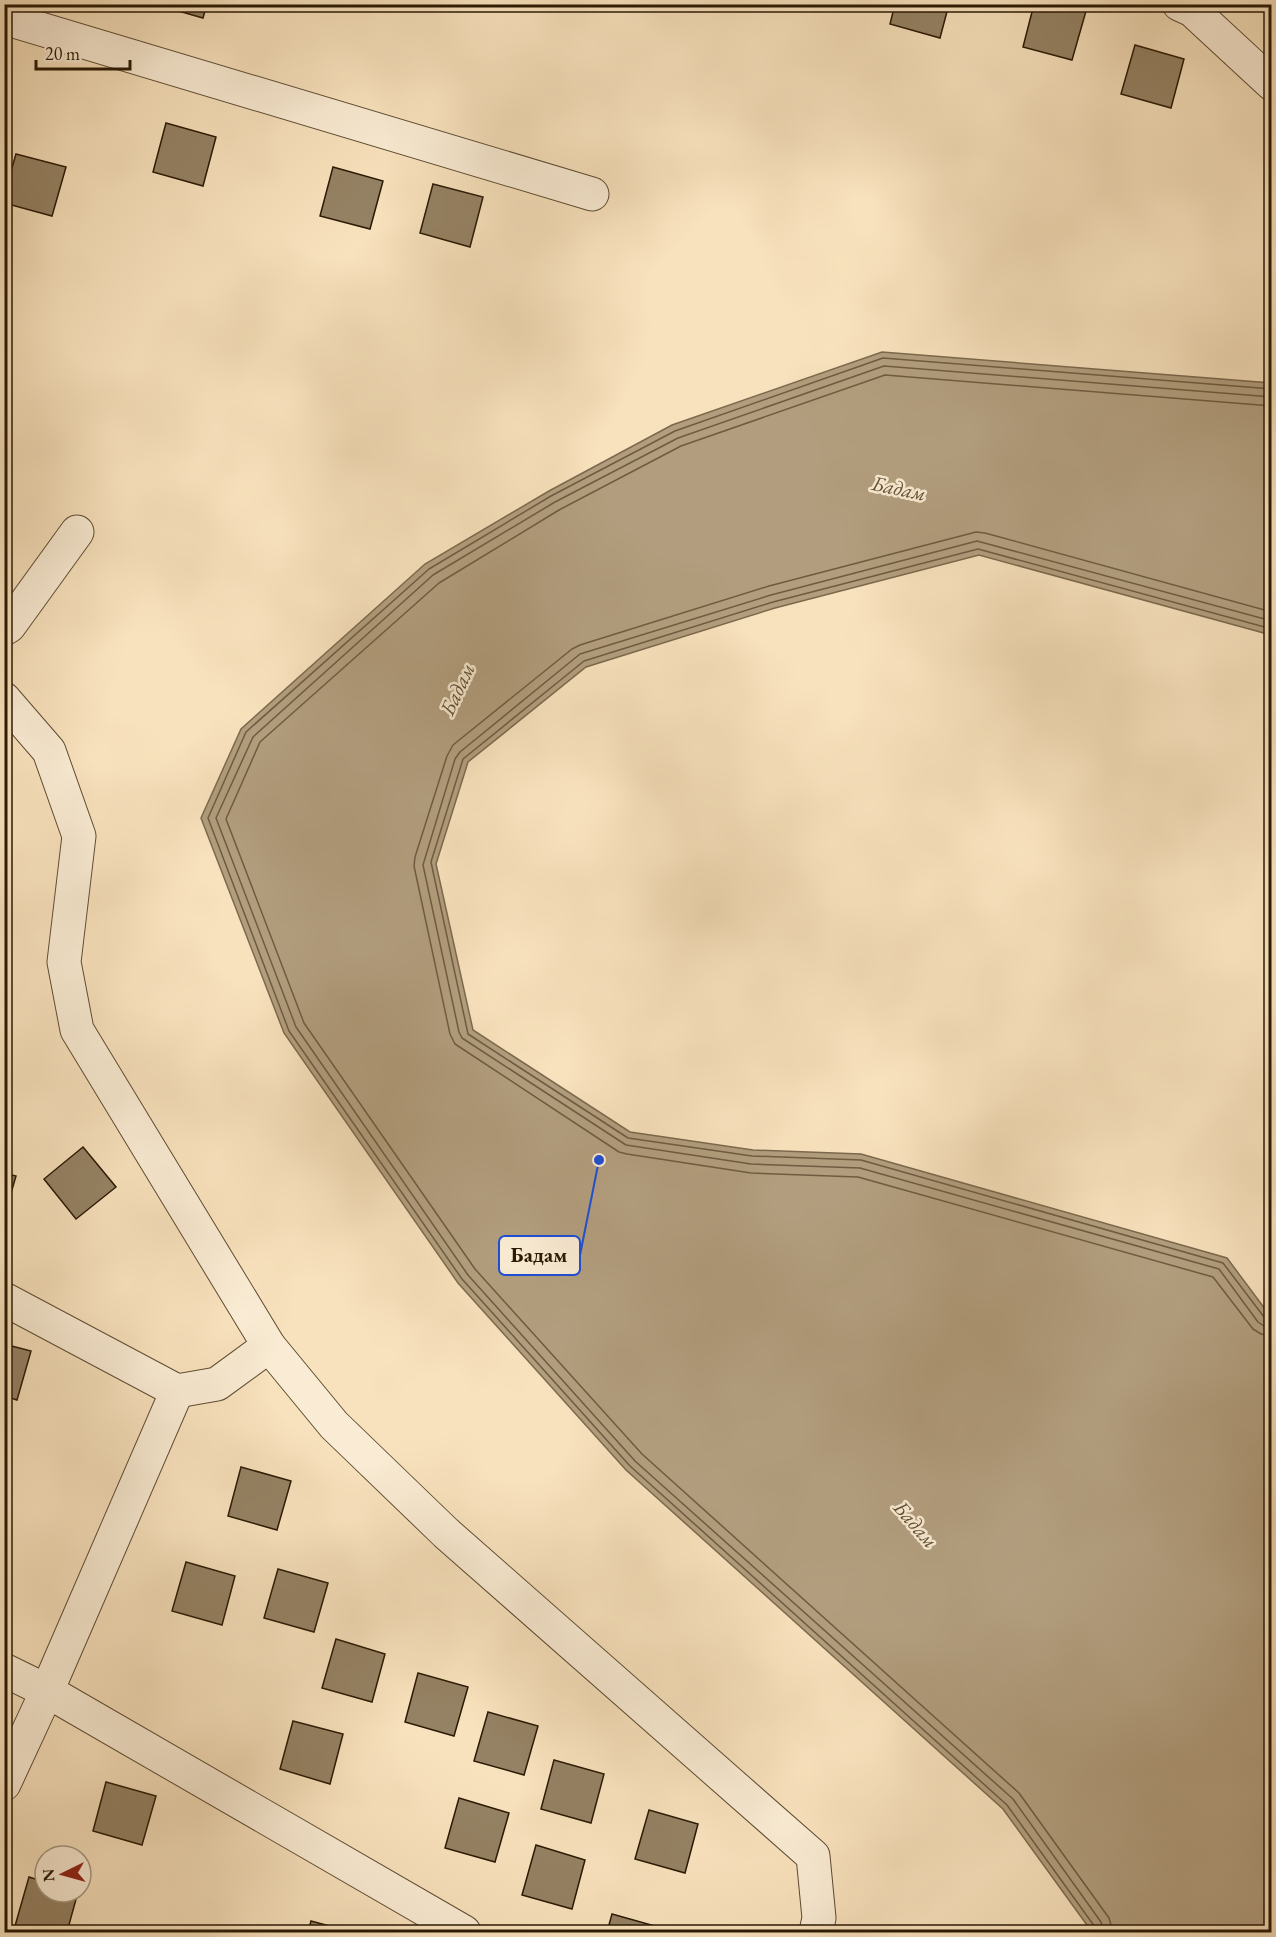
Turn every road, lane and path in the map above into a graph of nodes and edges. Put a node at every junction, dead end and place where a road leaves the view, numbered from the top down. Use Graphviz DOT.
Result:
graph roads {
  1 [pos="1179,4"];
  2 [pos="4,18"];
  3 [pos="1272,84"];
  4 [pos="592,194"];
  5 [pos="77,532"];
  6 [pos="4,629"];
  7 [pos="4,699"];
  8 [pos="4,1299"];
  9 [pos="269,1346"];
  10 [pos="177,1390"];
  11 [pos="4,1670"];
  12 [pos="47,1691"];
  13 [pos="4,1784"];
  14 [pos="464,1932"];
  15 [pos="816,1932"];
  1 -- 3 [label="street"];
  2 -- 4 [label="street"];
  5 -- 6 [label="street"];
  7 -- 9 [label="street"];
  8 -- 10 [label="street"];
  9 -- 10 [label="street"];
  9 -- 15 [label="street"];
  10 -- 12 [label="street"];
  11 -- 12 [label="street"];
  12 -- 13 [label="street"];
  12 -- 14 [label="street"];
}
